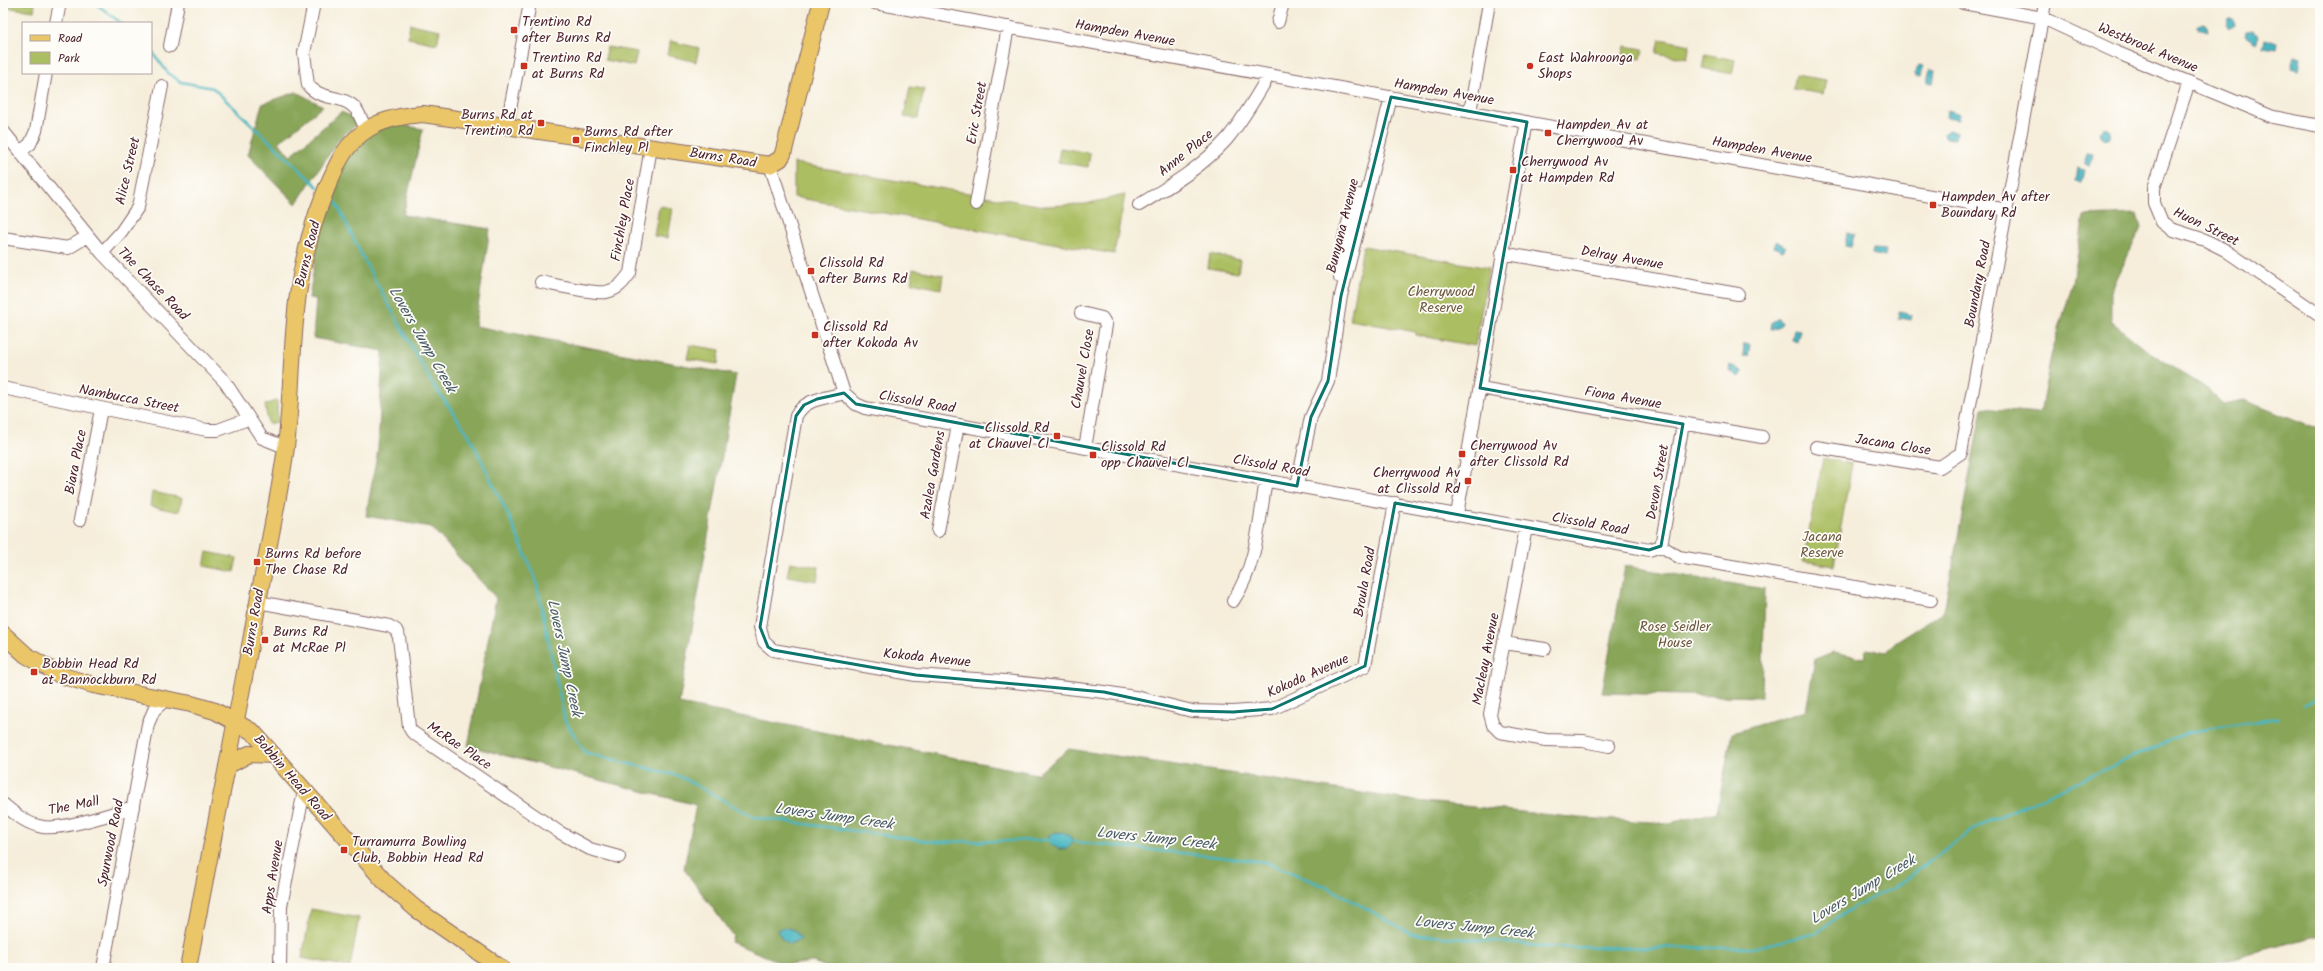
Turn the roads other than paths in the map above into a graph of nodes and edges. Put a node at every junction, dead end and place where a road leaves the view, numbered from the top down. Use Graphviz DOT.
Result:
graph roads {
  1 [pos="60,3"];
  2 [pos="178,3"];
  3 [pos="314,3"];
  4 [pos="530,3"];
  5 [pos="821,3"];
  6 [pos="875,3"];
  7 [pos="1283,3"];
  8 [pos="1489,3"];
  9 [pos="1964,3"];
  10 [pos="2045,3"];
  11 [pos="2043,18"];
  12 [pos="56,22"];
  13 [pos="1278,22"];
  14 [pos="1008,27"];
  15 [pos="170,46"];
  16 [pos="46,74"];
  17 [pos="1269,75"];
  18 [pos="2190,82"];
  19 [pos="162,86"];
  20 [pos="1391,97"];
  21 [pos="1470,112"];
  22 [pos="1527,122"];
  23 [pos="508,125"];
  24 [pos="2320,126"];
  25 [pos="366,130"];
  26 [pos="3,131"];
  27 [pos="651,146"];
  28 [pos="20,152"];
  29 [pos="770,165"];
  30 [pos="976,204"];
  31 [pos="1139,205"];
  32 [pos="2007,210"];
  33 [pos="88,236"];
  34 [pos="3,238"];
  35 [pos="102,253"];
  36 [pos="1502,253"];
  37 [pos="541,282"];
  38 [pos="1738,294"];
  39 [pos="1081,313"];
  40 [pos="2320,314"];
  41 [pos="3,388"];
  42 [pos="1480,388"];
  43 [pos="844,393"];
  44 [pos="101,409"];
  45 [pos="248,419"];
  46 [pos="1684,424"];
  47 [pos="958,425"];
  48 [pos="1762,437"];
  49 [pos="1816,446"];
  50 [pos="286,447"];
  51 [pos="1085,448"];
  52 [pos="1962,453"];
  53 [pos="1266,480"];
  54 [pos="1297,486"];
  55 [pos="1395,503"];
  56 [pos="1456,514"];
  57 [pos="80,520"];
  58 [pos="1526,528"];
  59 [pos="938,531"];
  60 [pos="1661,546"];
  61 [pos="1931,600"];
  62 [pos="1233,601"];
  63 [pos="258,602"];
  64 [pos="3,634"];
  65 [pos="1504,643"];
  66 [pos="1545,649"];
  67 [pos="1365,666"];
  68 [pos="141,694"];
  69 [pos="166,699"];
  70 [pos="236,722"];
  71 [pos="148,724"];
  72 [pos="1609,746"];
  73 [pos="272,755"];
  74 [pos="227,766"];
  75 [pos="304,791"];
  76 [pos="3,806"];
  77 [pos="133,807"];
  78 [pos="619,857"];
  79 [pos="484,963"];
  80 [pos="103,968"];
  81 [pos="188,968"];
  82 [pos="280,968"];
  83 [pos="501,968"];
  1 -- 12 [label="street"];
  2 -- 15 [label="street"];
  3 -- 25 [label="street"];
  4 -- 23 [label="street"];
  5 -- 29 [label="main road, Burns Road"];
  6 -- 14 [label="street, Hampden Avenue"];
  7 -- 13 [label="street"];
  8 -- 21 [label="street"];
  9 -- 11 [label="street, Westbrook Avenue"];
  10 -- 11 [label="street, Boundary Road"];
  11 -- 18 [label="street, Westbrook Avenue"];
  11 -- 32 [label="street, Boundary Road"];
  14 -- 17 [label="street, Hampden Avenue"];
  14 -- 30 [label="street, Eric Street"];
  16 -- 28 [label="street"];
  17 -- 20 [label="street, Hampden Avenue"];
  17 -- 31 [label="street, Anne Place"];
  18 -- 24 [label="street, Westbrook Avenue"];
  18 -- 40 [label="street, Huon Street"];
  19 -- 35 [label="street, Alice Street"];
  20 -- 21 [label="street, Hampden Avenue"];
  20 -- 54 [label="street, Bunyana Avenue"];
  21 -- 22 [label="street, Hampden Avenue"];
  22 -- 32 [label="street, Hampden Avenue"];
  22 -- 36 [label="street"];
  23 -- 25 [label="main road, Burns Road"];
  23 -- 27 [label="main road, Burns Road"];
  25 -- 50 [label="main road, Burns Road"];
  26 -- 28 [label="street, The Chase Road"];
  27 -- 29 [label="main road, Burns Road"];
  27 -- 37 [label="street, Finchley Place"];
  28 -- 33 [label="street, The Chase Road"];
  29 -- 43 [label="street"];
  32 -- 52 [label="street, Boundary Road"];
  33 -- 34 [label="street"];
  33 -- 35 [label="street, The Chase Road"];
  35 -- 45 [label="street, The Chase Road"];
  36 -- 38 [label="street, Delray Avenue"];
  36 -- 42 [label="street"];
  39 -- 51 [label="street, Chauvel Close"];
  41 -- 44 [label="street, Nambucca Street"];
  42 -- 46 [label="street, Fiona Avenue"];
  42 -- 56 [label="street"];
  43 -- 47 [label="street, Clissold Road"];
  43 -- 67 [label="street, Kokoda Avenue"];
  44 -- 45 [label="street, Nambucca Street"];
  44 -- 57 [label="street, Biara Place"];
  45 -- 50 [label="street, The Chase Road"];
  46 -- 48 [label="street, Fiona Avenue"];
  46 -- 60 [label="street, Devon Street"];
  47 -- 51 [label="street, Clissold Road"];
  47 -- 59 [label="street, Azalea Gardens"];
  49 -- 52 [label="street, Jacana Close"];
  50 -- 63 [label="main road, Burns Road"];
  51 -- 53 [label="street, Clissold Road"];
  53 -- 54 [label="street, Clissold Road"];
  53 -- 62 [label="street"];
  54 -- 55 [label="street, Clissold Road"];
  55 -- 56 [label="street, Clissold Road"];
  55 -- 67 [label="street, Broula Road"];
  56 -- 58 [label="street, Clissold Road"];
  58 -- 60 [label="street, Clissold Road"];
  58 -- 65 [label="street, Macleay Avenue"];
  60 -- 61 [label="street"];
  63 -- 70 [label="main road, Burns Road"];
  63 -- 78 [label="street, McRae Place"];
  64 -- 68 [label="main road, Bobbin Head Road"];
  65 -- 66 [label="street"];
  65 -- 72 [label="street, Macleay Avenue"];
  68 -- 69 [label="main road, Bobbin Head Road"];
  68 -- 71 [label="street, Spurwood Road"];
  69 -- 70 [label="main road, Bobbin Head Road"];
  69 -- 71 [label="street, Spurwood Road"];
  70 -- 73 [label="main road, Bobbin Head Road"];
  70 -- 74 [label="main road, Burns Road"];
  71 -- 77 [label="street, Spurwood Road"];
  73 -- 74 [label="main road"];
  73 -- 75 [label="main road, Bobbin Head Road"];
  74 -- 81 [label="main road, Burns Road"];
  75 -- 79 [label="main road, Bobbin Head Road"];
  75 -- 82 [label="street, Apps Avenue"];
  76 -- 77 [label="street, The Mall"];
  77 -- 80 [label="street, Spurwood Road"];
  79 -- 83 [label="main road, Bobbin Head Road"];
}
